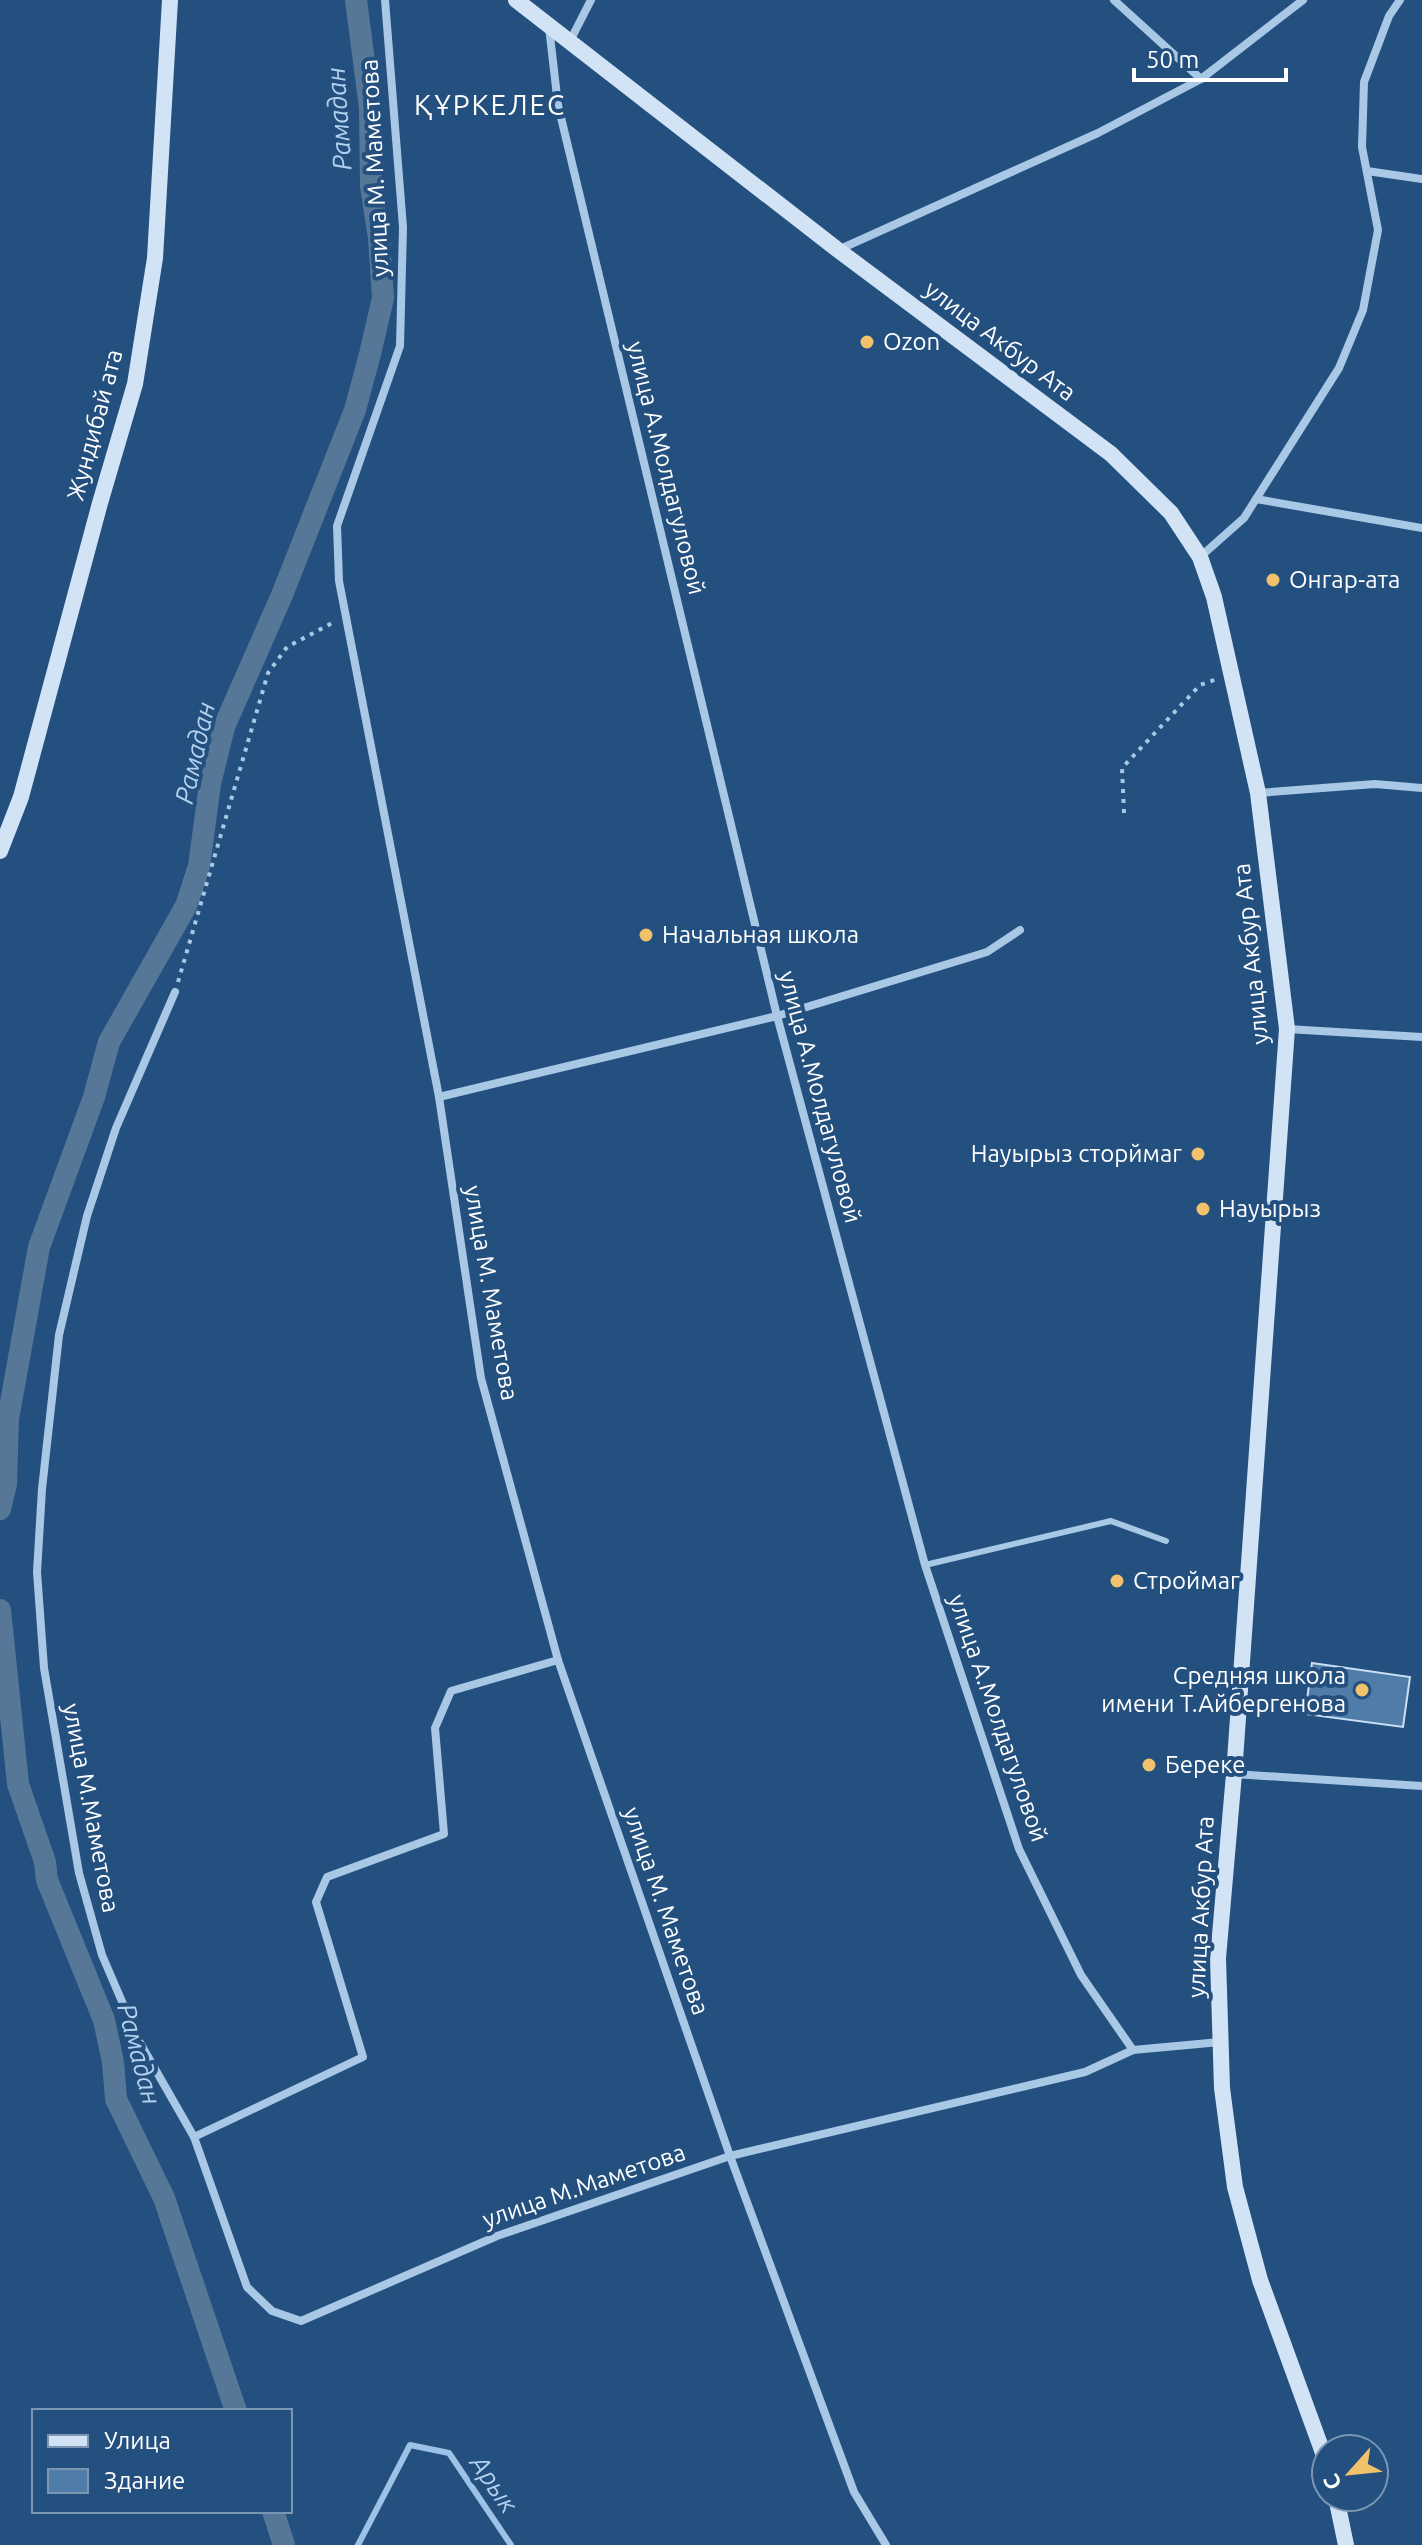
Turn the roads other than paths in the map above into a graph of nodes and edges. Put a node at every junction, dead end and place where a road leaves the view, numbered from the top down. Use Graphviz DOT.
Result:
graph roads {
  1 [pos="170,0"];
  2 [pos="385,0"];
  3 [pos="516,0"];
  4 [pos="591,0"];
  5 [pos="1114,0"];
  6 [pos="1303,0"];
  7 [pos="1400,0"];
  8 [pos="548,25"];
  9 [pos="570,41"];
  10 [pos="1201,79"];
  11 [pos="1367,171"];
  12 [pos="1422,179"];
  13 [pos="838,250"];
  14 [pos="1256,499"];
  15 [pos="1422,528"];
  16 [pos="1200,557"];
  17 [pos="1422,788"];
  18 [pos="1258,793"];
  19 [pos="0,851"];
  20 [pos="1020,930"];
  21 [pos="175,992"];
  22 [pos="777,1016"];
  23 [pos="1287,1029"];
  24 [pos="1422,1037"];
  25 [pos="439,1097"];
  26 [pos="1166,1541"];
  27 [pos="925,1565"];
  28 [pos="558,1660"];
  29 [pos="1234,1774"];
  30 [pos="1422,1786"];
  31 [pos="1220,2042"];
  32 [pos="1133,2050"];
  33 [pos="194,2137"];
  34 [pos="730,2156"];
  35 [pos="1316,2433"];
  36 [pos="1340,2513"];
  37 [pos="1347,2544"];
  38 [pos="886,2545"];
  1 -- 19 [label="main road, Жундибай ата"];
  2 -- 25 [label="street, улица М. Маметова"];
  3 -- 8 [label="main road, улица Акбур Ата"];
  4 -- 9 [label="street"];
  5 -- 10 [label="street"];
  6 -- 10 [label="street"];
  7 -- 11 [label="street"];
  8 -- 9 [label="main road, улица Акбур Ата"];
  8 -- 22 [label="street, улица А.Молдагуловой"];
  9 -- 13 [label="main road, улица Акбур Ата"];
  10 -- 13 [label="street"];
  11 -- 12 [label="street"];
  11 -- 14 [label="street"];
  13 -- 16 [label="main road, улица Акбур Ата"];
  14 -- 15 [label="street"];
  14 -- 16 [label="street"];
  16 -- 18 [label="main road, улица Акбур Ата"];
  17 -- 18 [label="street"];
  18 -- 23 [label="main road, улица Акбур Ата"];
  20 -- 22 [label="street"];
  21 -- 33 [label="street, улица М.Маметова"];
  22 -- 25 [label="street"];
  22 -- 27 [label="street, улица А.Молдагуловой"];
  23 -- 24 [label="street"];
  23 -- 29 [label="main road, улица Акбур Ата"];
  25 -- 28 [label="street, улица М. Маметова"];
  26 -- 27 [label="lane"];
  27 -- 32 [label="street, улица А.Молдагуловой"];
  28 -- 33 [label="street"];
  28 -- 34 [label="street, улица М. Маметова"];
  29 -- 30 [label="street"];
  29 -- 31 [label="main road, улица Акбур Ата"];
  31 -- 32 [label="street"];
  31 -- 35 [label="main road, улица Акбур Ата"];
  32 -- 34 [label="street"];
  33 -- 34 [label="street, улица М.Маметова"];
  34 -- 38 [label="street, улица М. Маметова"];
  36 -- 37 [label="main road"];
}
